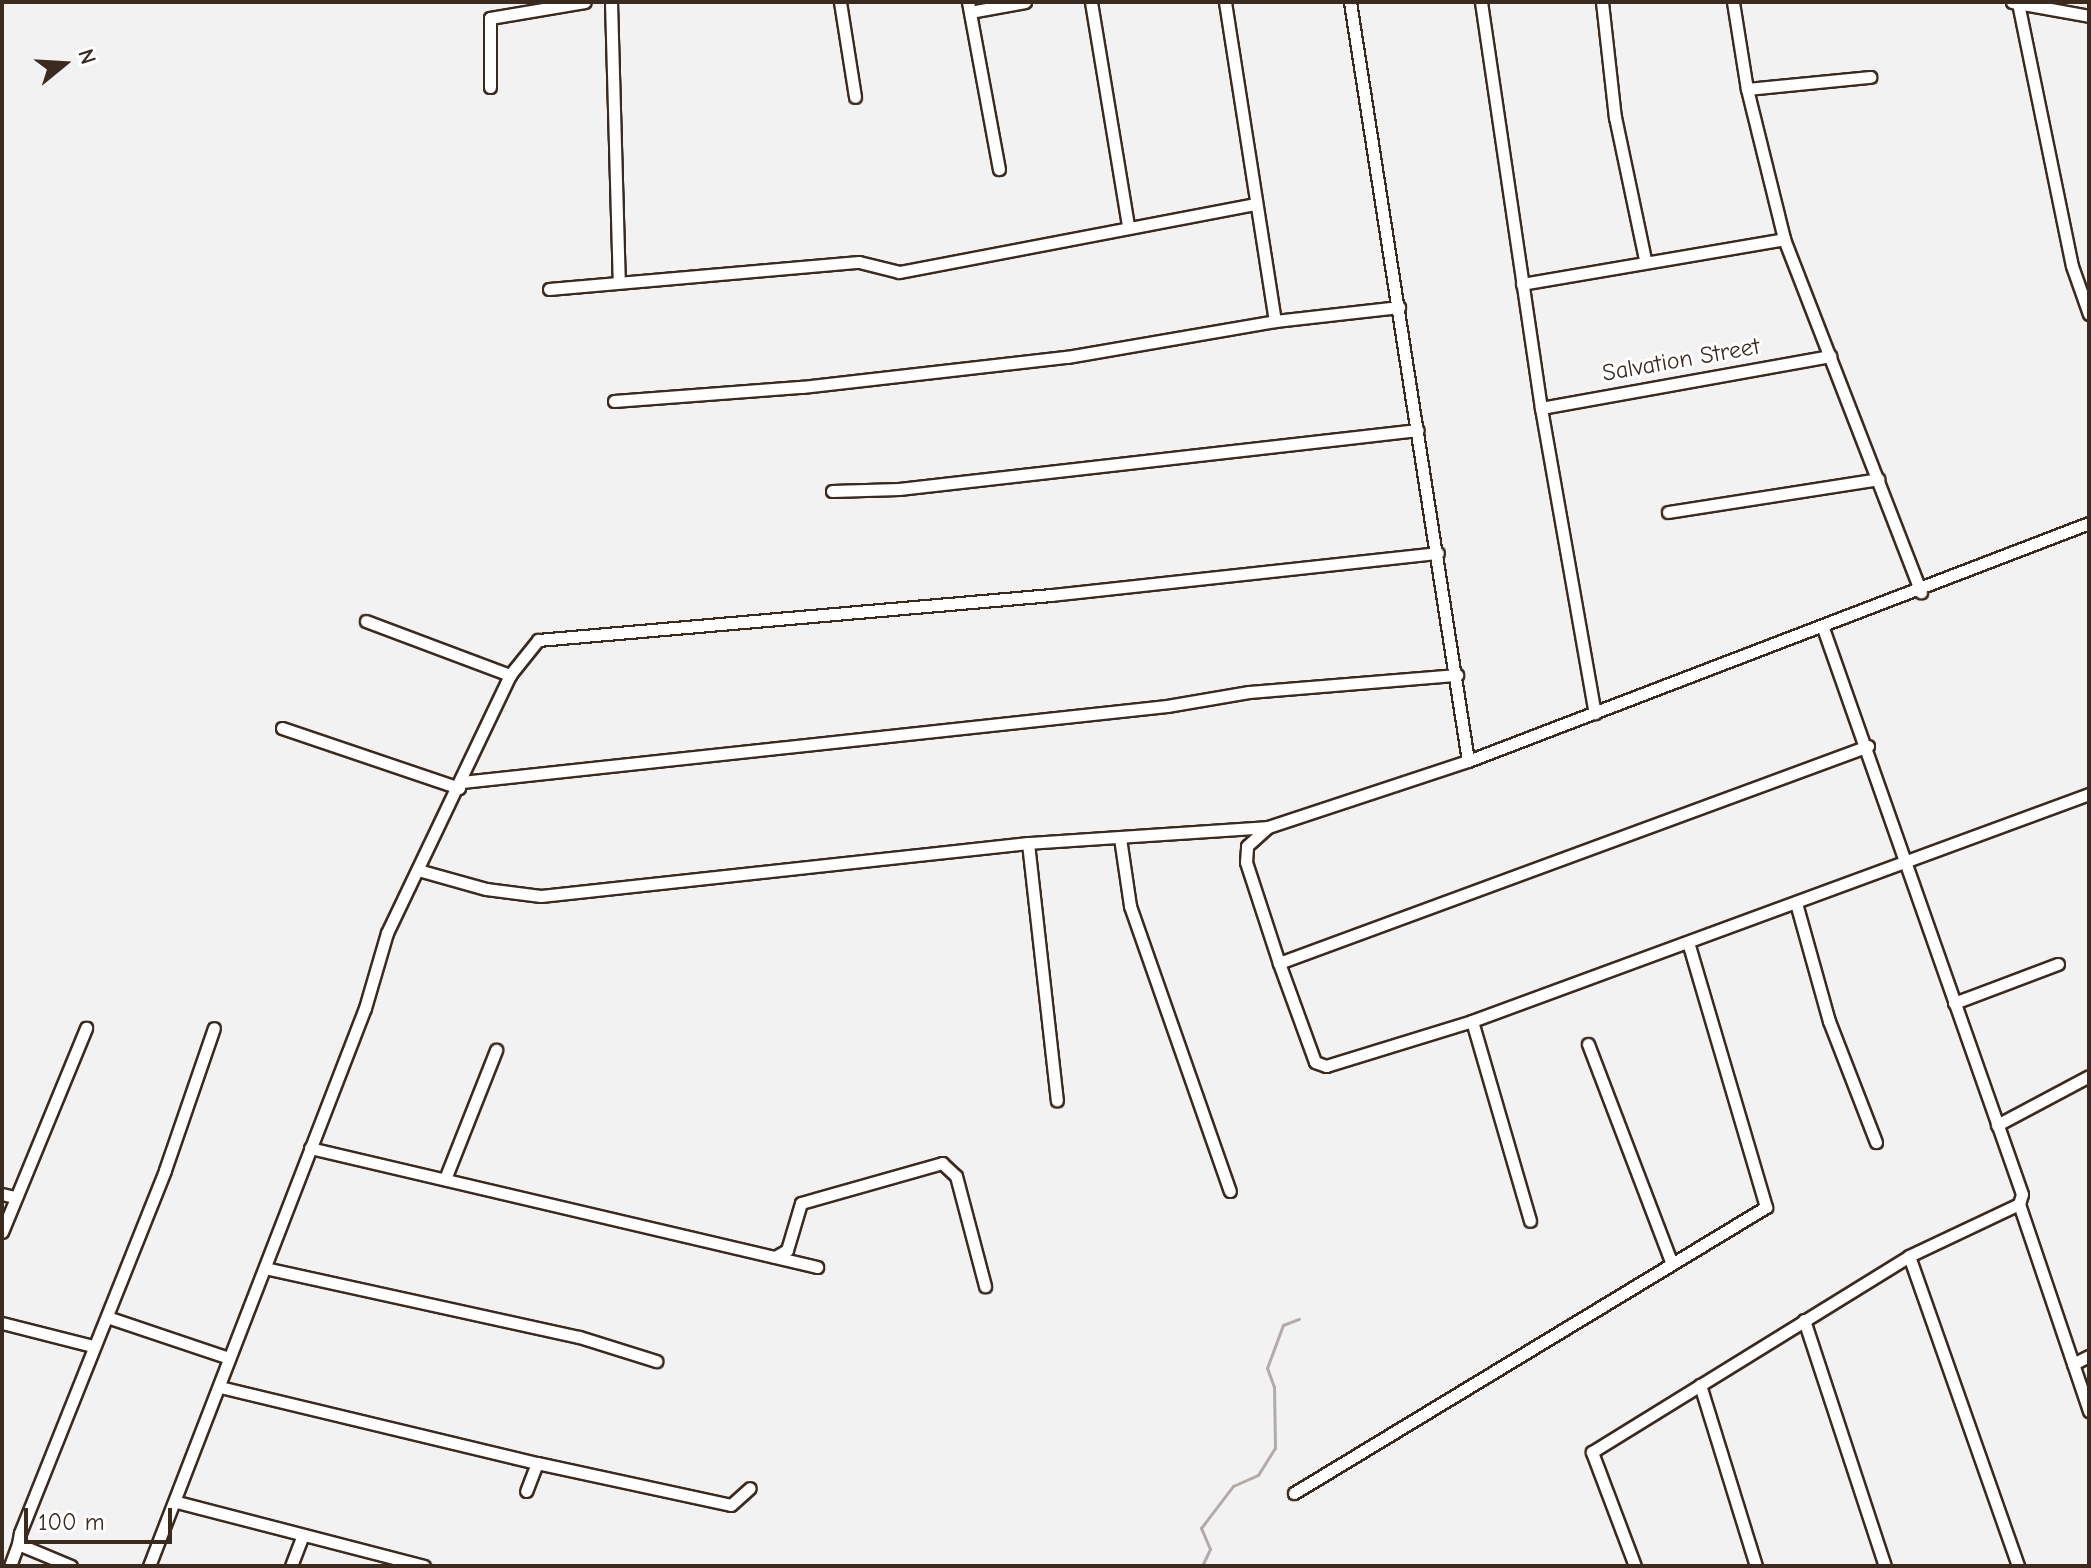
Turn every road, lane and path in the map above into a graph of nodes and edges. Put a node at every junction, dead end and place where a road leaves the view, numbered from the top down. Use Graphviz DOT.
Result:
graph roads {
  1 [pos="585,2"];
  2 [pos="611,2"];
  3 [pos="840,2"];
  4 [pos="1025,2"];
  5 [pos="1091,2"];
  6 [pos="1225,2"];
  7 [pos="1350,2"];
  8 [pos="1481,2"];
  9 [pos="1602,2"];
  10 [pos="1733,2"];
  11 [pos="2012,2"];
  12 [pos="2018,3"];
  13 [pos="969,7"];
  14 [pos="2089,16"];
  15 [pos="1870,77"];
  16 [pos="490,87"];
  17 [pos="1747,89"];
  18 [pos="855,97"];
  19 [pos="999,169"];
  20 [pos="1256,204"];
  21 [pos="1128,225"];
  22 [pos="1784,239"];
  23 [pos="1645,259"];
  24 [pos="619,281"];
  25 [pos="1522,284"];
  26 [pos="549,289"];
  27 [pos="1399,307"];
  28 [pos="2089,314"];
  29 [pos="1275,321"];
  30 [pos="1830,356"];
  31 [pos="614,401"];
  32 [pos="1541,408"];
  33 [pos="1418,430"];
  34 [pos="1878,479"];
  35 [pos="832,491"];
  36 [pos="1668,512"];
  37 [pos="2089,523"];
  38 [pos="1438,553"];
  39 [pos="1921,592"];
  40 [pos="366,621"];
  41 [pos="1823,628"];
  42 [pos="510,675"];
  43 [pos="1457,675"];
  44 [pos="1595,713"];
  45 [pos="282,728"];
  46 [pos="1868,746"];
  47 [pos="1468,761"];
  48 [pos="461,785"];
  49 [pos="2089,794"];
  50 [pos="1268,827"];
  51 [pos="1120,838"];
  52 [pos="1028,843"];
  53 [pos="1908,862"];
  54 [pos="418,870"];
  55 [pos="1796,903"];
  56 [pos="1688,942"];
  57 [pos="1279,963"];
  58 [pos="2058,964"];
  59 [pos="1954,1003"];
  60 [pos="1472,1021"];
  61 [pos="86,1028"];
  62 [pos="214,1028"];
  63 [pos="1588,1044"];
  64 [pos="496,1050"];
  65 [pos="2089,1076"];
  66 [pos="1057,1100"];
  67 [pos="1997,1125"];
  68 [pos="1876,1142"];
  69 [pos="310,1148"];
  70 [pos="445,1179"];
  71 [pos="1230,1191"];
  72 [pos="8,1195"];
  73 [pos="2019,1204"];
  74 [pos="1530,1221"];
  75 [pos="2,1232"];
  76 [pos="1909,1256"];
  77 [pos="775,1257"];
  78 [pos="1672,1264"];
  79 [pos="817,1267"];
  80 [pos="265,1268"];
  81 [pos="985,1286"];
  82 [pos="107,1317"];
  83 [pos="1804,1320"];
  84 [pos="2,1323"];
  85 [pos="93,1346"];
  86 [pos="2089,1356"];
  87 [pos="229,1358"];
  88 [pos="656,1361"];
  89 [pos="2073,1364"];
  90 [pos="1700,1385"];
  91 [pos="220,1387"];
  92 [pos="2089,1411"];
  93 [pos="537,1463"];
  94 [pos="750,1488"];
  95 [pos="526,1491"];
  96 [pos="1294,1493"];
  97 [pos="177,1502"];
  98 [pos="302,1537"];
  99 [pos="18,1544"];
  100 [pos="10,1566"];
  101 [pos="71,1566"];
  102 [pos="149,1566"];
  103 [pos="291,1566"];
  104 [pos="426,1566"];
  105 [pos="1635,1566"];
  106 [pos="1756,1566"];
  107 [pos="1885,1566"];
  108 [pos="2018,1566"];
  1 -- 16 [label="street"];
  2 -- 24 [label="street"];
  3 -- 18 [label="street"];
  4 -- 13 [label="street"];
  5 -- 21 [label="street"];
  6 -- 20 [label="street"];
  7 -- 27 [label="street"];
  8 -- 25 [label="street"];
  9 -- 23 [label="street"];
  10 -- 17 [label="street"];
  11 -- 12 [label="street"];
  12 -- 14 [label="street"];
  12 -- 28 [label="street"];
  13 -- 19 [label="street"];
  15 -- 17 [label="street"];
  17 -- 22 [label="street"];
  20 -- 21 [label="street"];
  20 -- 29 [label="street"];
  21 -- 24 [label="street"];
  22 -- 23 [label="street"];
  22 -- 30 [label="street"];
  23 -- 25 [label="street"];
  24 -- 26 [label="street"];
  25 -- 32 [label="street"];
  27 -- 29 [label="street"];
  27 -- 33 [label="street"];
  29 -- 31 [label="street"];
  30 -- 32 [label="street, Salvation Street"];
  30 -- 34 [label="street"];
  32 -- 44 [label="street"];
  33 -- 35 [label="street"];
  33 -- 38 [label="street"];
  34 -- 36 [label="street"];
  34 -- 39 [label="street"];
  37 -- 39 [label="street"];
  38 -- 42 [label="street"];
  38 -- 43 [label="street"];
  39 -- 41 [label="street"];
  40 -- 42 [label="street"];
  41 -- 44 [label="street"];
  41 -- 46 [label="street"];
  42 -- 48 [label="street"];
  43 -- 47 [label="street"];
  43 -- 48 [label="street"];
  44 -- 47 [label="street"];
  45 -- 48 [label="street"];
  46 -- 53 [label="street"];
  46 -- 57 [label="street"];
  47 -- 50 [label="street"];
  48 -- 54 [label="street"];
  49 -- 53 [label="street"];
  50 -- 51 [label="street"];
  50 -- 57 [label="street"];
  51 -- 52 [label="street"];
  51 -- 71 [label="street"];
  52 -- 54 [label="street"];
  52 -- 66 [label="street"];
  53 -- 55 [label="street"];
  53 -- 59 [label="street"];
  54 -- 69 [label="street"];
  55 -- 56 [label="street"];
  55 -- 68 [label="street"];
  56 -- 60 [label="street"];
  56 -- 78 [label="street"];
  57 -- 60 [label="street"];
  58 -- 59 [label="street"];
  59 -- 67 [label="street"];
  60 -- 74 [label="street"];
  61 -- 72 [label="street"];
  62 -- 82 [label="street"];
  63 -- 78 [label="street"];
  64 -- 70 [label="street"];
  65 -- 67 [label="street"];
  67 -- 73 [label="street"];
  69 -- 70 [label="street"];
  69 -- 80 [label="street"];
  70 -- 77 [label="street"];
  72 -- 75 [label="street"];
  73 -- 76 [label="street"];
  73 -- 89 [label="street"];
  76 -- 83 [label="street"];
  76 -- 108 [label="street"];
  77 -- 79 [label="street"];
  77 -- 81 [label="street"];
  78 -- 96 [label="street"];
  80 -- 87 [label="street"];
  80 -- 88 [label="street"];
  82 -- 85 [label="street"];
  82 -- 87 [label="street"];
  83 -- 90 [label="street"];
  83 -- 107 [label="street"];
  84 -- 85 [label="street"];
  85 -- 99 [label="street"];
  86 -- 89 [label="street"];
  87 -- 91 [label="street"];
  89 -- 92 [label="street"];
  90 -- 105 [label="street"];
  90 -- 106 [label="street"];
  91 -- 93 [label="street"];
  91 -- 97 [label="street"];
  93 -- 94 [label="street"];
  93 -- 95 [label="street"];
  97 -- 98 [label="street"];
  97 -- 102 [label="street"];
  98 -- 103 [label="street"];
  98 -- 104 [label="street"];
  99 -- 100 [label="street"];
  99 -- 101 [label="street"];
}
